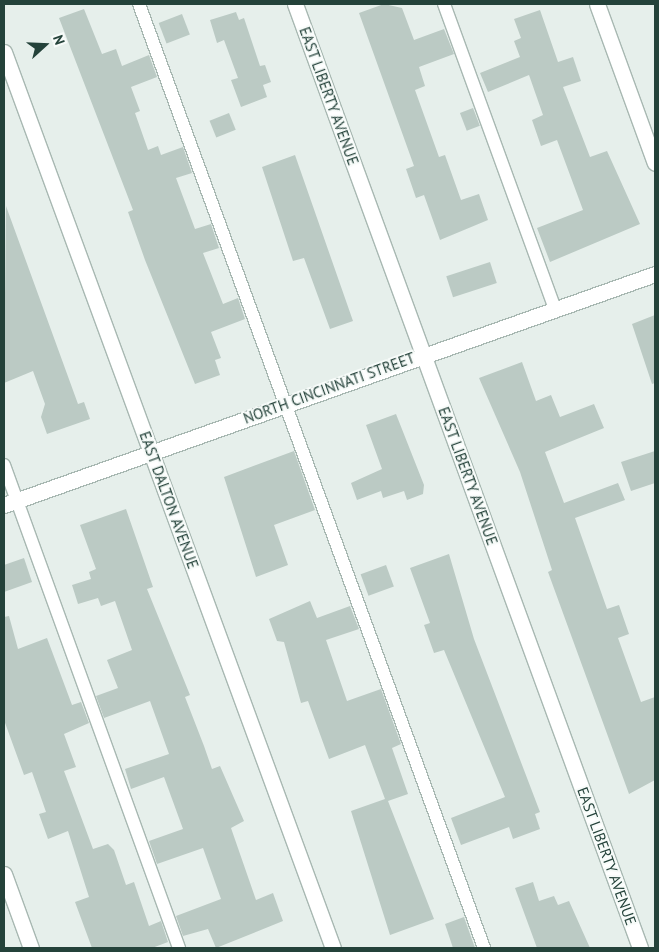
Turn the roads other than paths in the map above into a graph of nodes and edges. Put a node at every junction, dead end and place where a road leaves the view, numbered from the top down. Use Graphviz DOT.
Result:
graph roads {
  1 [pos="139,4"];
  2 [pos="295,4"];
  3 [pos="444,4"];
  4 [pos="597,4"];
  5 [pos="4,52"];
  6 [pos="655,163"];
  7 [pos="655,274"];
  8 [pos="555,309"];
  9 [pos="424,354"];
  10 [pos="284,404"];
  11 [pos="152,452"];
  12 [pos="4,465"];
  13 [pos="10,503"];
  14 [pos="4,874"];
  15 [pos="31,948"];
  16 [pos="179,948"];
  17 [pos="333,948"];
  18 [pos="484,948"];
  19 [pos="640,948"];
  1 -- 10 [label="lane"];
  2 -- 9 [label="street, EAST LIBERTY AVENUE"];
  3 -- 8 [label="lane"];
  4 -- 6 [label="street"];
  5 -- 11 [label="street, EAST DALTON AVENUE"];
  7 -- 8 [label="street, NORTH CINCINNATI STREET"];
  8 -- 9 [label="street, NORTH CINCINNATI STREET"];
  9 -- 10 [label="street, NORTH CINCINNATI STREET"];
  9 -- 19 [label="street, EAST LIBERTY AVENUE"];
  10 -- 11 [label="street, NORTH CINCINNATI STREET"];
  10 -- 18 [label="lane"];
  11 -- 13 [label="street, NORTH CINCINNATI STREET"];
  11 -- 17 [label="street, EAST DALTON AVENUE"];
  12 -- 13 [label="lane"];
  13 -- 16 [label="lane"];
  14 -- 15 [label="street"];
}
